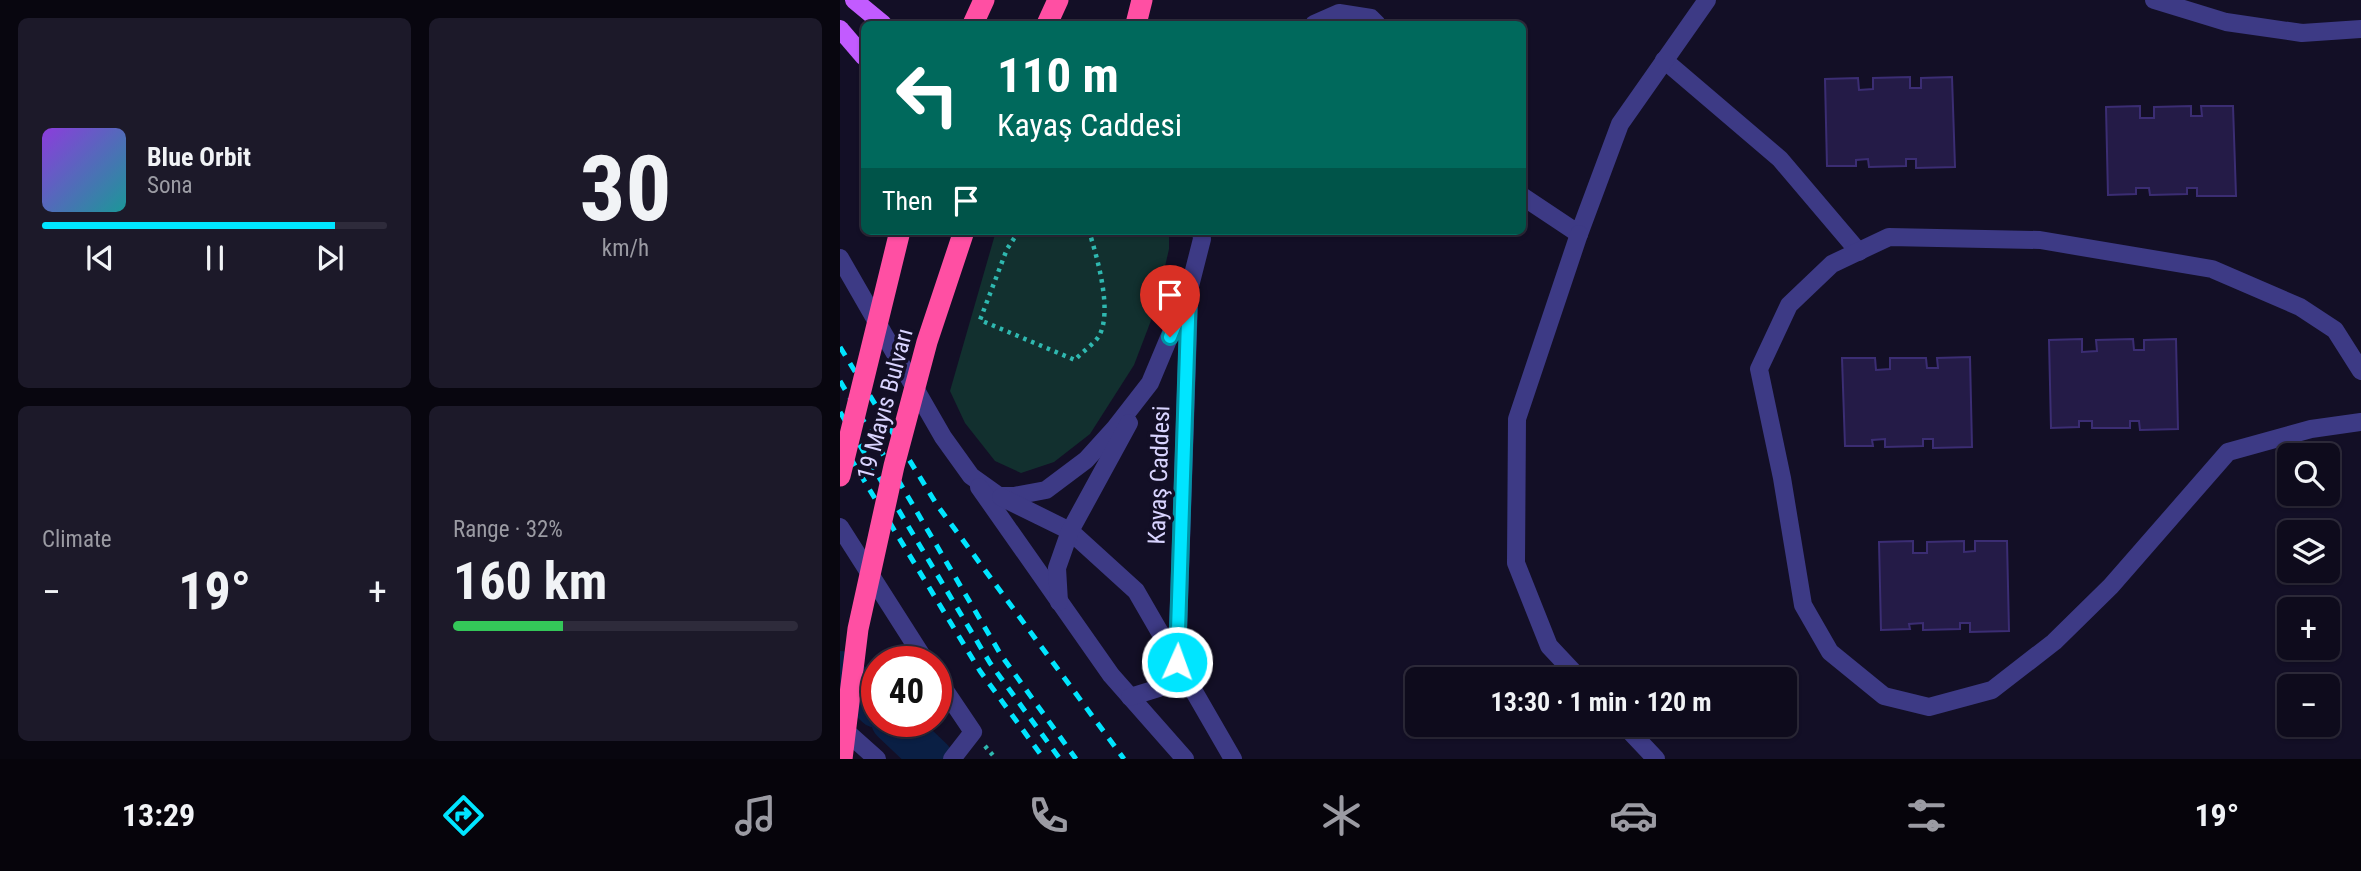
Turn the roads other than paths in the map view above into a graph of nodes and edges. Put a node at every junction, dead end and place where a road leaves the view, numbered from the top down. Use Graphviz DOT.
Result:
graph roads {
  1 [pos="855,0"];
  2 [pos="984,0"];
  3 [pos="1058,0"];
  4 [pos="1142,0"];
  5 [pos="1707,0"];
  6 [pos="2154,0"];
  7 [pos="880,21"];
  8 [pos="974,21"];
  9 [pos="1048,21"];
  10 [pos="1137,21"];
  11 [pos="1321,21"];
  12 [pos="1374,21"];
  13 [pos="840,29"];
  14 [pos="2361,29"];
  15 [pos="861,54"];
  16 [pos="1664,60"];
  17 [pos="1526,199"];
  18 [pos="1579,234"];
  19 [pos="900,235"];
  20 [pos="963,235"];
  21 [pos="1202,235"];
  22 [pos="1858,251"];
  23 [pos="840,257"];
  24 [pos="1189,290"];
  25 [pos="2361,371"];
  26 [pos="1150,383"];
  27 [pos="2361,422"];
  28 [pos="840,476"];
  29 [pos="971,476"];
  30 [pos="999,496"];
  31 [pos="840,527"];
  32 [pos="1070,531"];
  33 [pos="1059,602"];
  34 [pos="916,646"];
  35 [pos="1177,662"];
  36 [pos="1569,667"];
  37 [pos="1130,697"];
  38 [pos="952,701"];
  39 [pos="840,726"];
  40 [pos="1635,737"];
  41 [pos="842,759"];
  42 [pos="877,759"];
  43 [pos="952,759"];
  44 [pos="1185,759"];
  45 [pos="1233,759"];
  46 [pos="1656,759"];
  1 -- 7 [label="main road"];
  2 -- 8 [label="highway"];
  3 -- 9 [label="highway"];
  4 -- 10 [label="highway"];
  5 -- 16 [label="street"];
  6 -- 14 [label="street"];
  11 -- 12 [label="street"];
  13 -- 15 [label="main road"];
  16 -- 18 [label="street"];
  16 -- 22 [label="street"];
  17 -- 18 [label="street"];
  18 -- 36 [label="street"];
  19 -- 28 [label="highway, 19 Mayıs Bulvarı, bridge"];
  20 -- 41 [label="highway, 19 Mayıs Bulvarı, bridge"];
  21 -- 24 [label="street, Kayaş Caddesi"];
  22 -- 25 [label="street"];
  22 -- 27 [label="street"];
  23 -- 29 [label="street"];
  24 -- 26 [label="street, Kayaş Caddesi"];
  24 -- 35 [label="street, Kayaş Caddesi"];
  26 -- 30 [label="street, Kayaş Caddesi"];
  26 -- 32 [label="street"];
  29 -- 30 [label="street"];
  29 -- 33 [label="street"];
  30 -- 32 [label="street"];
  31 -- 34 [label="street"];
  32 -- 33 [label="street"];
  32 -- 35 [label="street"];
  33 -- 37 [label="street"];
  35 -- 37 [label="street"];
  35 -- 45 [label="street"];
  37 -- 44 [label="street"];
  38 -- 43 [label="street"];
  39 -- 42 [label="street"];
  40 -- 46 [label="street"];
}
